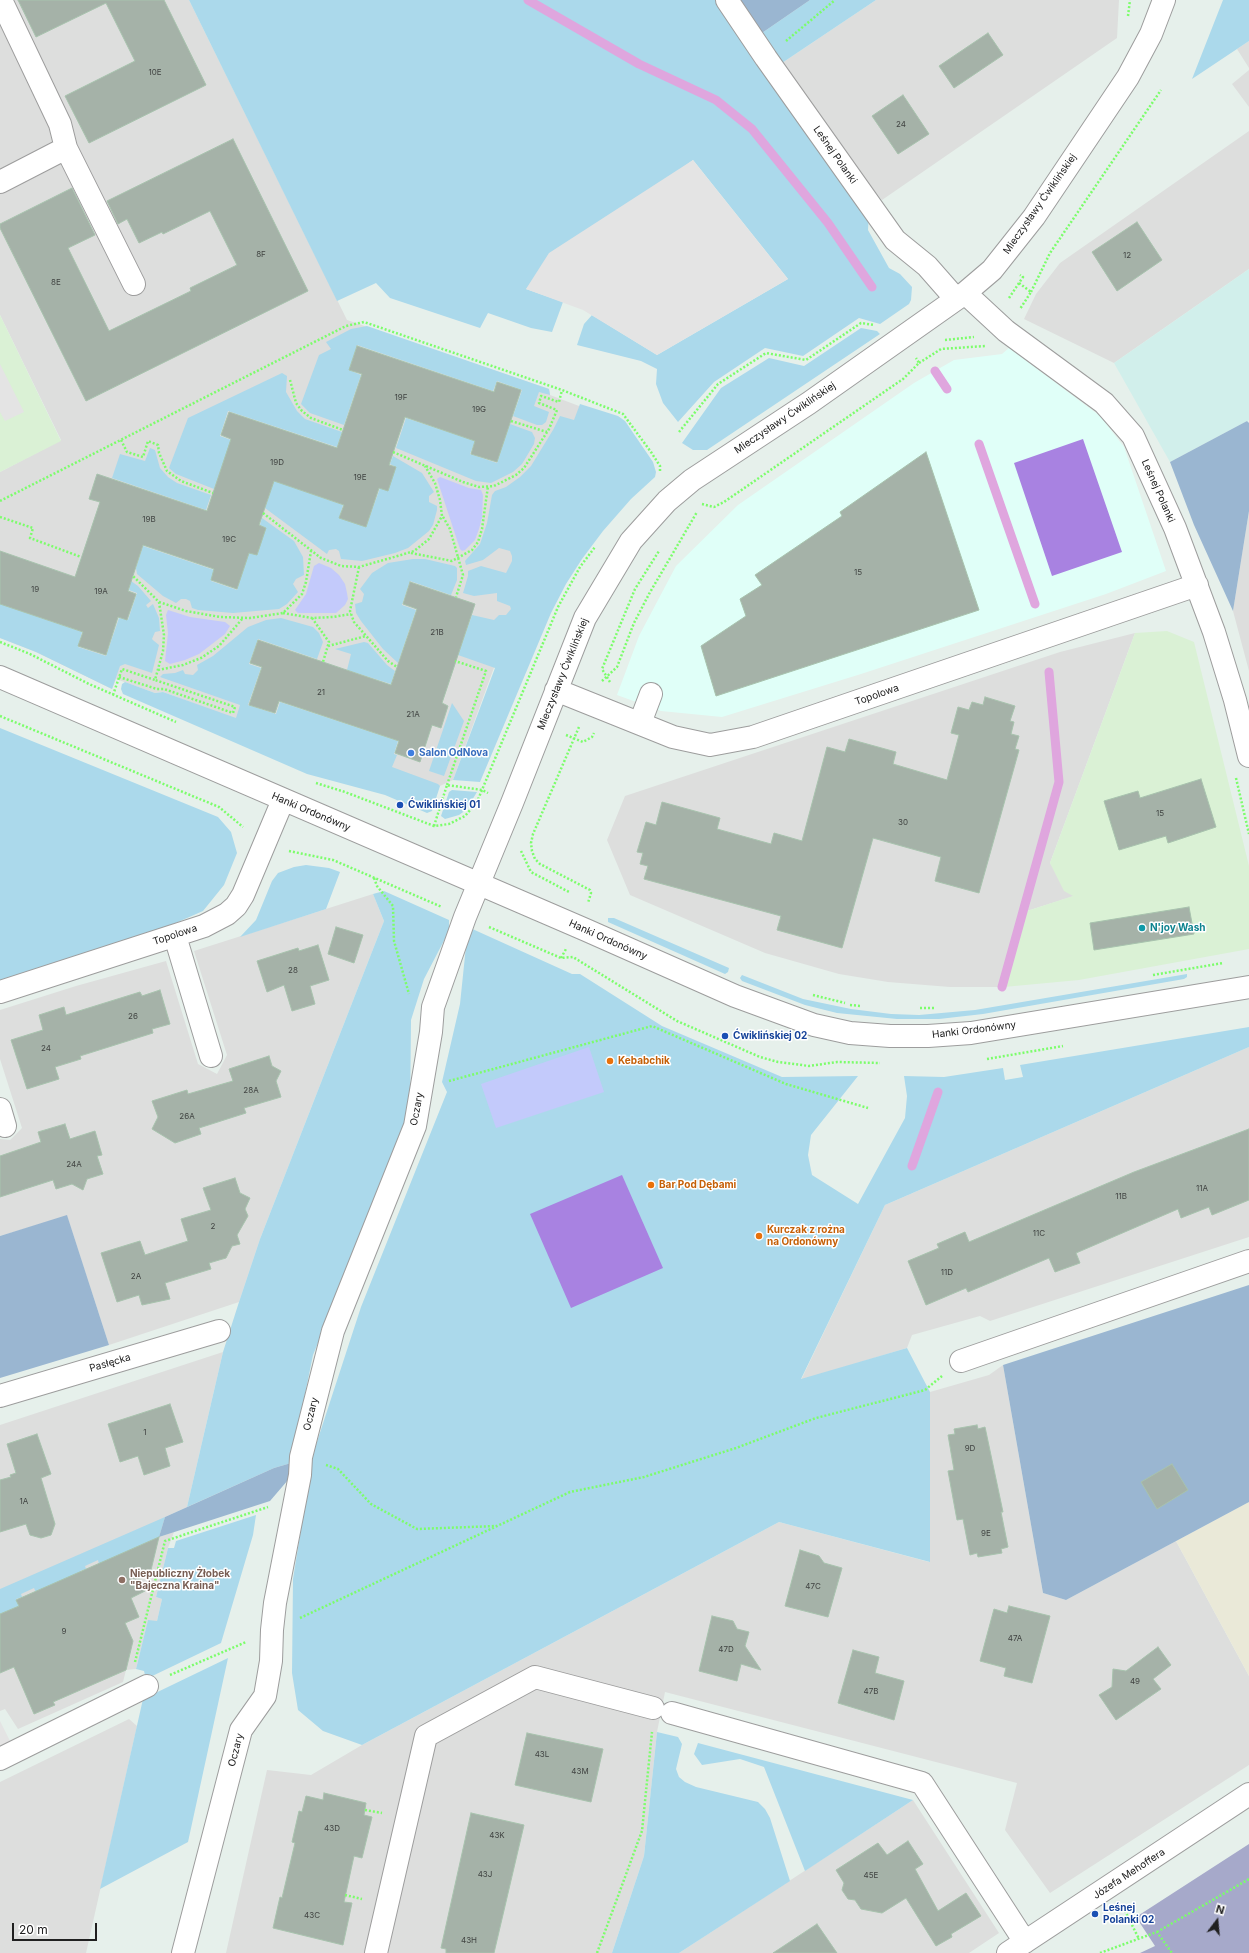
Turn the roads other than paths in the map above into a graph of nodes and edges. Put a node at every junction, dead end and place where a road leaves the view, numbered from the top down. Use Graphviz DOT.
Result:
graph roads {
  1 [pos="1,0"];
  2 [pos="727,0"];
  3 [pos="1164,0"];
  4 [pos="66,148"];
  5 [pos="0,182"];
  6 [pos="134,284"];
  7 [pos="961,296"];
  8 [pos="1197,585"];
  9 [pos="0,677"];
  10 [pos="556,690"];
  11 [pos="651,694"];
  12 [pos="640,723"];
  13 [pos="1249,756"];
  14 [pos="282,800"];
  15 [pos="478,884"];
  16 [pos="175,936"];
  17 [pos="1249,987"];
  18 [pos="0,992"];
  19 [pos="211,1056"];
  20 [pos="1249,1261"];
  21 [pos="219,1331"];
  22 [pos="961,1361"];
  23 [pos="0,1396"];
  24 [pos="147,1686"];
  25 [pos="0,1759"];
  26 [pos="1249,1794"];
  27 [pos="1016,1947"];
  28 [pos="182,1953"];
  29 [pos="376,1953"];
  1 -- 4 [label="street"];
  2 -- 7 [label="street, Leśnej Polanki"];
  3 -- 7 [label="street, Mieczysławy Ćwiklińskiej"];
  4 -- 5 [label="street"];
  4 -- 6 [label="street"];
  7 -- 8 [label="street, Leśnej Polanki"];
  7 -- 10 [label="street, Mieczysławy Ćwiklińskiej"];
  8 -- 12 [label="street, Topolowa"];
  8 -- 13 [label="street, Leśnej Polanki"];
  9 -- 14 [label="street, Hanki Ordonówny"];
  10 -- 12 [label="street, Topolowa"];
  10 -- 15 [label="street, Mieczysławy Ćwiklińskiej"];
  11 -- 12 [label="street"];
  14 -- 15 [label="street, Hanki Ordonówny"];
  14 -- 16 [label="street, Topolowa"];
  15 -- 17 [label="street, Hanki Ordonówny"];
  15 -- 28 [label="street, Oczary"];
  16 -- 18 [label="street, Topolowa"];
  16 -- 19 [label="street"];
  20 -- 22 [label="street"];
  21 -- 23 [label="street, Pasłęcka"];
  24 -- 25 [label="street"];
  26 -- 27 [label="street, Józefa Mehoffera"];
  27 -- 29 [label="street"];
}
